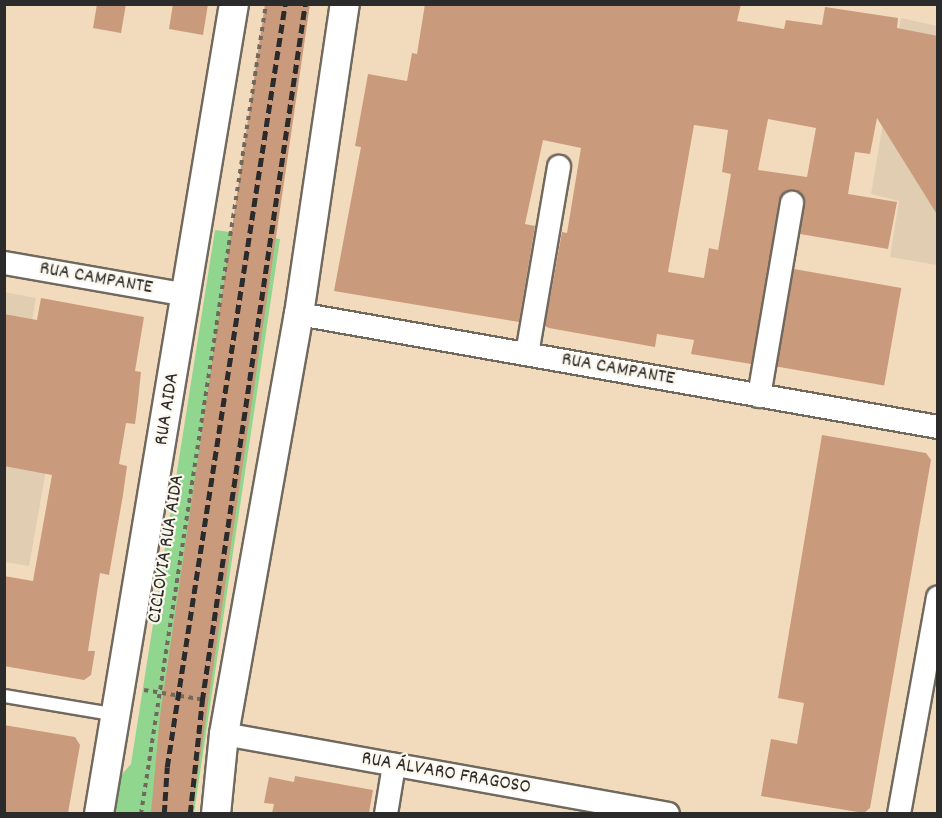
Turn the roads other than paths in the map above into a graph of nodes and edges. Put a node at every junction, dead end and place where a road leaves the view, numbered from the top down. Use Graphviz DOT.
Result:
graph roads {
  1 [pos="234,4"];
  2 [pos="345,4"];
  3 [pos="559,167"];
  4 [pos="792,203"];
  5 [pos="4,263"];
  6 [pos="187,295"];
  7 [pos="299,314"];
  8 [pos="527,354"];
  9 [pos="759,396"];
  10 [pos="938,427"];
  11 [pos="938,597"];
  12 [pos="4,696"];
  13 [pos="118,716"];
  14 [pos="224,734"];
  15 [pos="394,765"];
  16 [pos="613,809"];
  17 [pos="99,813"];
  18 [pos="216,813"];
  19 [pos="386,813"];
  20 [pos="668,813"];
  21 [pos="899,813"];
  1 -- 6 [label="street, RUA AIDA"];
  2 -- 7 [label="street"];
  3 -- 8 [label="street"];
  4 -- 9 [label="street"];
  5 -- 6 [label="street, RUA CAMPANTE"];
  6 -- 13 [label="street, RUA AIDA"];
  7 -- 8 [label="street, RUA CAMPANTE"];
  7 -- 14 [label="street"];
  8 -- 9 [label="street, RUA CAMPANTE"];
  9 -- 10 [label="street, RUA CAMPANTE"];
  11 -- 21 [label="street"];
  12 -- 13 [label="lane"];
  13 -- 17 [label="street, RUA AIDA"];
  14 -- 15 [label="street, RUA ÁLVARO FRAGOSO"];
  14 -- 18 [label="street"];
  15 -- 16 [label="street, RUA ÁLVARO FRAGOSO"];
  15 -- 19 [label="street"];
  16 -- 20 [label="street, RUA ÁLVARO FRAGOSO"];
}
